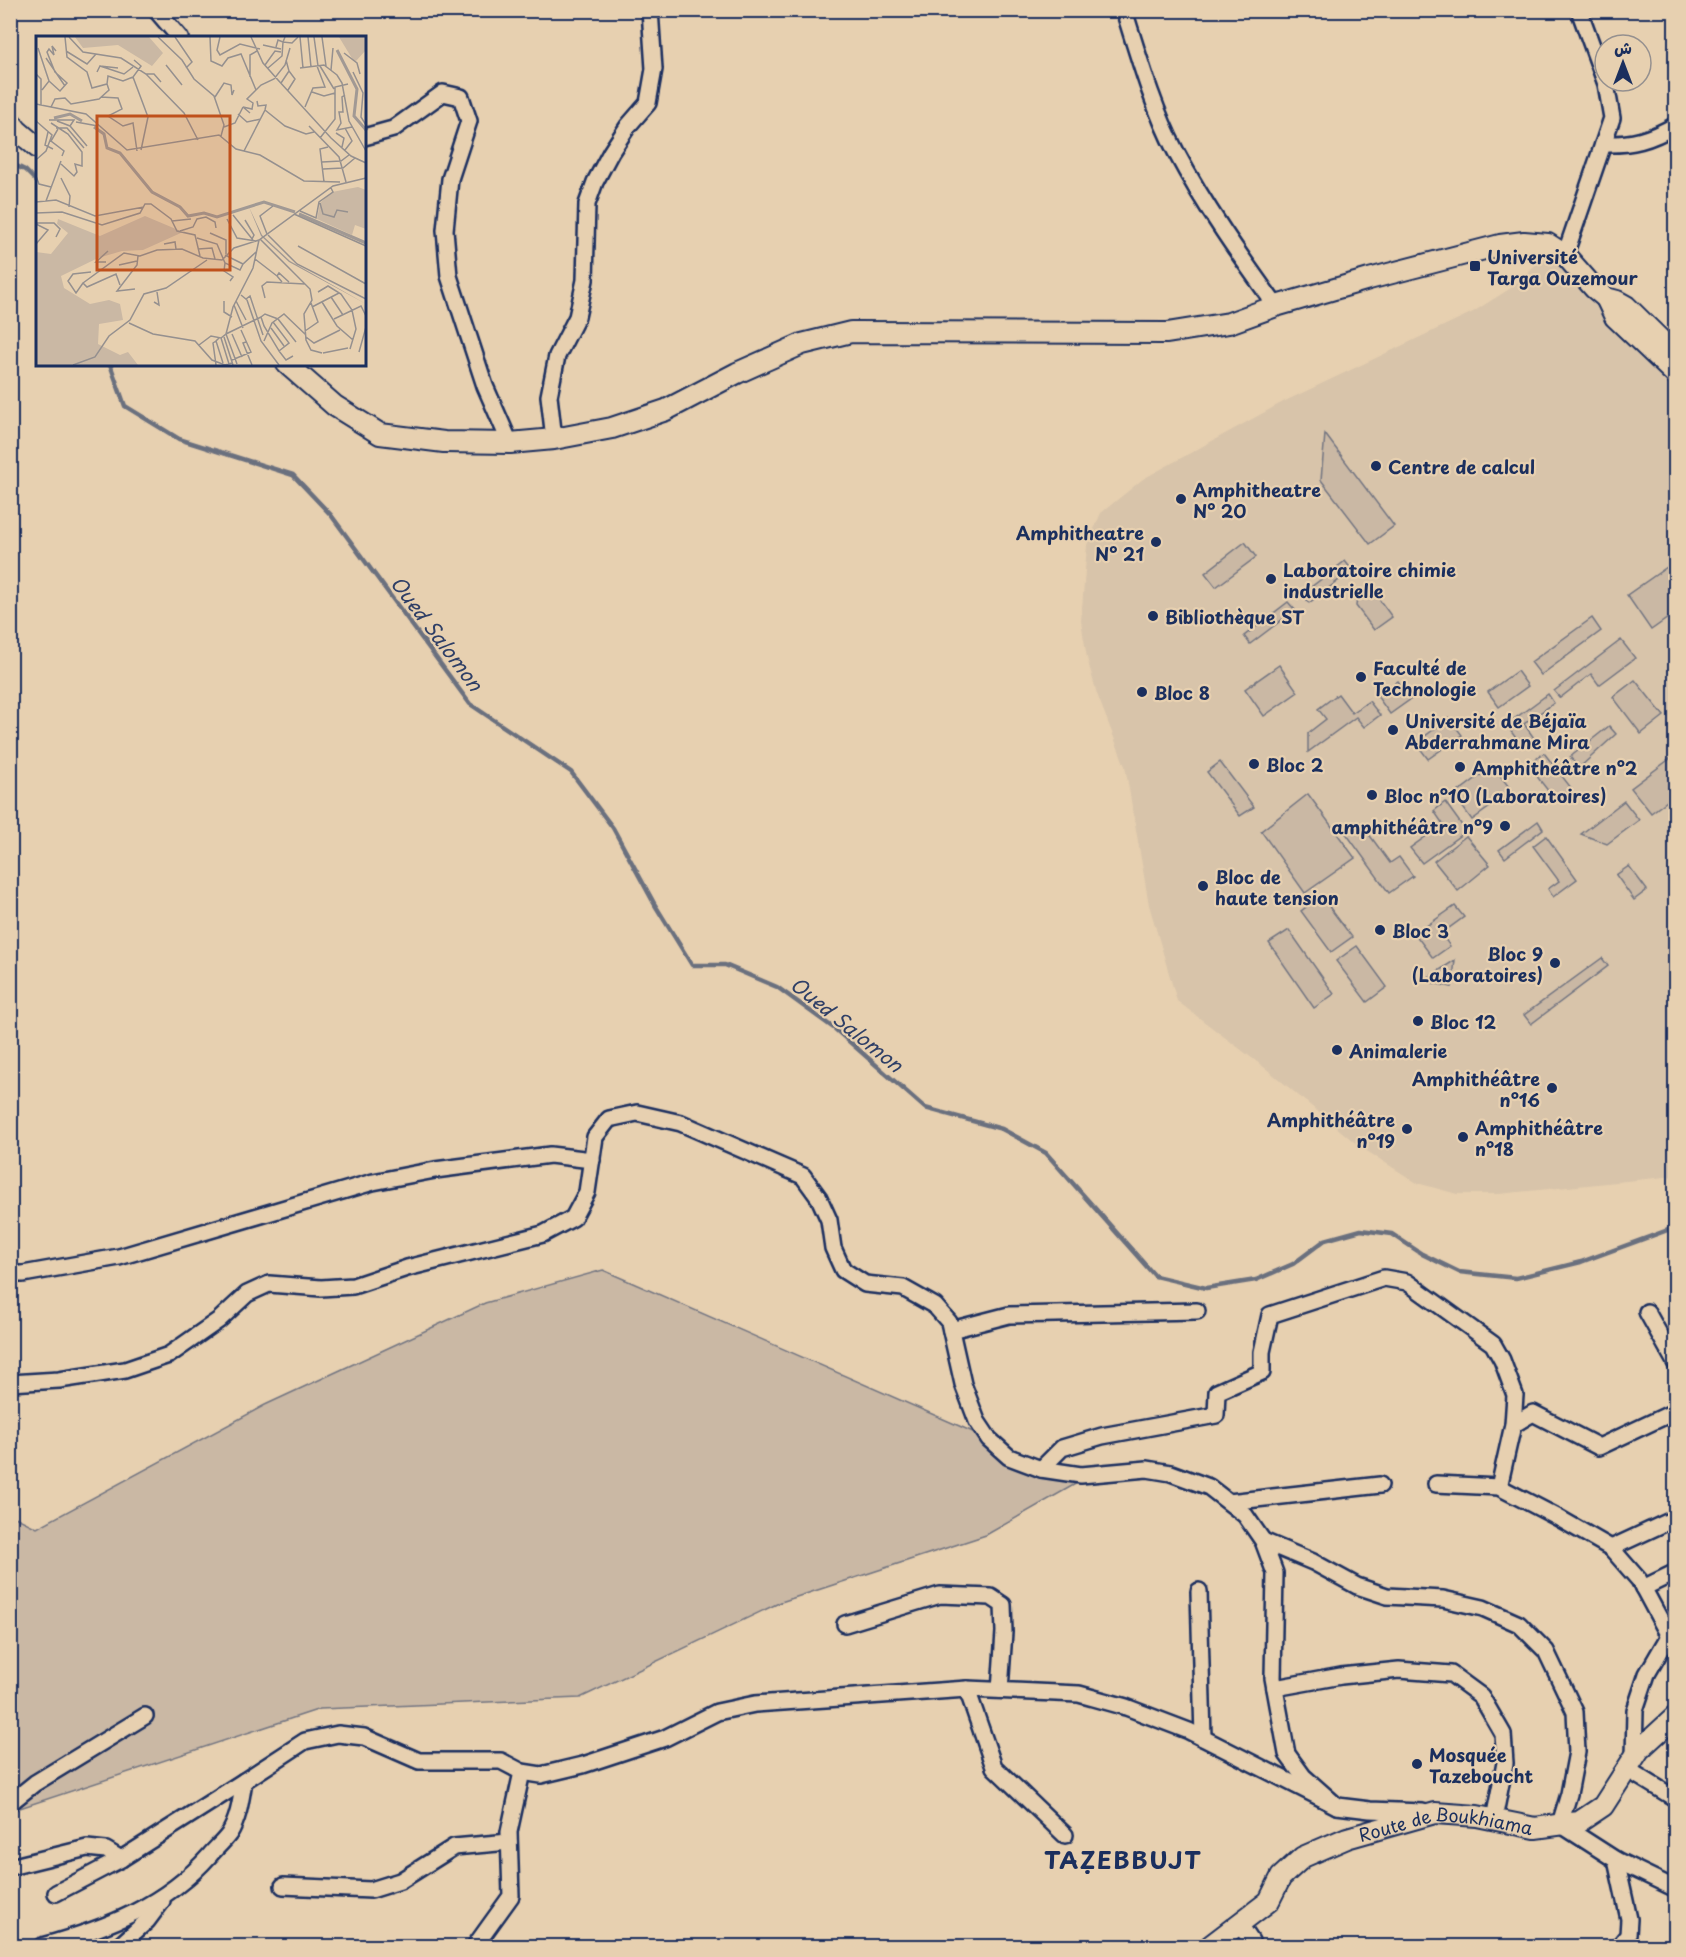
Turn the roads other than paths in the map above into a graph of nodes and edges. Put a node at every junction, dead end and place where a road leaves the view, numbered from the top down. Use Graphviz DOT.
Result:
graph roads {
  1 [pos="156,10"];
  2 [pos="650,10"];
  3 [pos="1124,10"];
  4 [pos="1578,10"];
  5 [pos="178,36"];
  6 [pos="1676,125"];
  7 [pos="13,130"];
  8 [pos="366,136"];
  9 [pos="1603,144"];
  10 [pos="36,147"];
  11 [pos="1566,255"];
  12 [pos="1606,298"];
  13 [pos="1276,306"];
  14 [pos="1676,355"];
  15 [pos="289,366"];
  16 [pos="1676,375"];
  17 [pos="554,439"];
  18 [pos="510,443"];
  19 [pos="592,1160"];
  20 [pos="10,1274"];
  21 [pos="1197,1311"];
  22 [pos="1647,1312"];
  23 [pos="951,1330"];
  24 [pos="1676,1364"];
  25 [pos="10,1383"];
  26 [pos="1515,1395"];
  27 [pos="1676,1411"];
  28 [pos="1533,1413"];
  29 [pos="1513,1425"];
  30 [pos="1041,1469"];
  31 [pos="1436,1484"];
  32 [pos="1380,1485"];
  33 [pos="1499,1487"];
  34 [pos="1229,1502"];
  35 [pos="1676,1518"];
  36 [pos="1263,1541"];
  37 [pos="1611,1548"];
  38 [pos="1676,1572"];
  39 [pos="1643,1588"];
  40 [pos="1199,1591"];
  41 [pos="845,1624"];
  42 [pos="1275,1688"];
  43 [pos="967,1689"];
  44 [pos="1000,1690"];
  45 [pos="145,1716"];
  46 [pos="1676,1716"];
  47 [pos="1203,1738"];
  48 [pos="1630,1764"];
  49 [pos="522,1772"];
  50 [pos="244,1781"];
  51 [pos="1676,1799"];
  52 [pos="10,1803"];
  53 [pos="1337,1806"];
  54 [pos="1435,1813"];
  55 [pos="1494,1819"];
  56 [pos="1560,1824"];
  57 [pos="1065,1835"];
  58 [pos="510,1842"];
  59 [pos="121,1859"];
  60 [pos="1616,1860"];
  61 [pos="10,1867"];
  62 [pos="283,1886"];
  63 [pos="1676,1889"];
  64 [pos="56,1893"];
  65 [pos="164,1897"];
  66 [pos="1239,1923"];
  67 [pos="42,1947"];
  68 [pos="119,1947"];
  69 [pos="475,1947"];
  70 [pos="1210,1947"];
  71 [pos="1251,1947"];
  72 [pos="1619,1947"];
  1 -- 5 [label="street"];
  2 -- 17 [label="street"];
  3 -- 13 [label="street"];
  4 -- 9 [label="street"];
  6 -- 9 [label="street"];
  7 -- 10 [label="street"];
  8 -- 18 [label="street"];
  9 -- 11 [label="street"];
  11 -- 12 [label="street"];
  11 -- 13 [label="street"];
  12 -- 14 [label="street"];
  12 -- 16 [label="street"];
  13 -- 17 [label="street"];
  15 -- 18 [label="street"];
  17 -- 18 [label="street"];
  19 -- 20 [label="street"];
  19 -- 23 [label="street"];
  19 -- 25 [label="street"];
  21 -- 23 [label="street"];
  22 -- 24 [label="street"];
  23 -- 30 [label="street"];
  26 -- 28 [label="street"];
  26 -- 29 [label="street"];
  26 -- 30 [label="street"];
  27 -- 28 [label="street"];
  28 -- 29 [label="street"];
  29 -- 33 [label="street"];
  30 -- 34 [label="street"];
  31 -- 33 [label="street"];
  32 -- 34 [label="street"];
  33 -- 37 [label="street"];
  34 -- 36 [label="street"];
  35 -- 37 [label="street"];
  36 -- 42 [label="street"];
  36 -- 56 [label="street"];
  37 -- 39 [label="street"];
  38 -- 39 [label="street"];
  39 -- 48 [label="street"];
  40 -- 47 [label="street"];
  41 -- 44 [label="street"];
  42 -- 53 [label="street"];
  42 -- 55 [label="street"];
  43 -- 44 [label="street"];
  43 -- 49 [label="street"];
  43 -- 57 [label="street"];
  44 -- 47 [label="street"];
  45 -- 52 [label="street"];
  46 -- 48 [label="street, Route de Boukhiama"];
  47 -- 53 [label="street"];
  48 -- 51 [label="street"];
  48 -- 56 [label="street, Route de Boukhiama"];
  49 -- 50 [label="street"];
  49 -- 58 [label="street"];
  50 -- 59 [label="street"];
  50 -- 65 [label="street"];
  53 -- 54 [label="street"];
  54 -- 55 [label="street, Route de Boukhiama"];
  54 -- 66 [label="street, Route de Boukhiama"];
  55 -- 56 [label="street, Route de Boukhiama"];
  56 -- 60 [label="street"];
  58 -- 62 [label="street"];
  58 -- 69 [label="street"];
  59 -- 61 [label="street"];
  59 -- 64 [label="street"];
  60 -- 63 [label="street"];
  60 -- 72 [label="street"];
  65 -- 67 [label="street"];
  65 -- 68 [label="street"];
  66 -- 70 [label="street, Route de Boukhiama"];
  66 -- 71 [label="street"];
}
